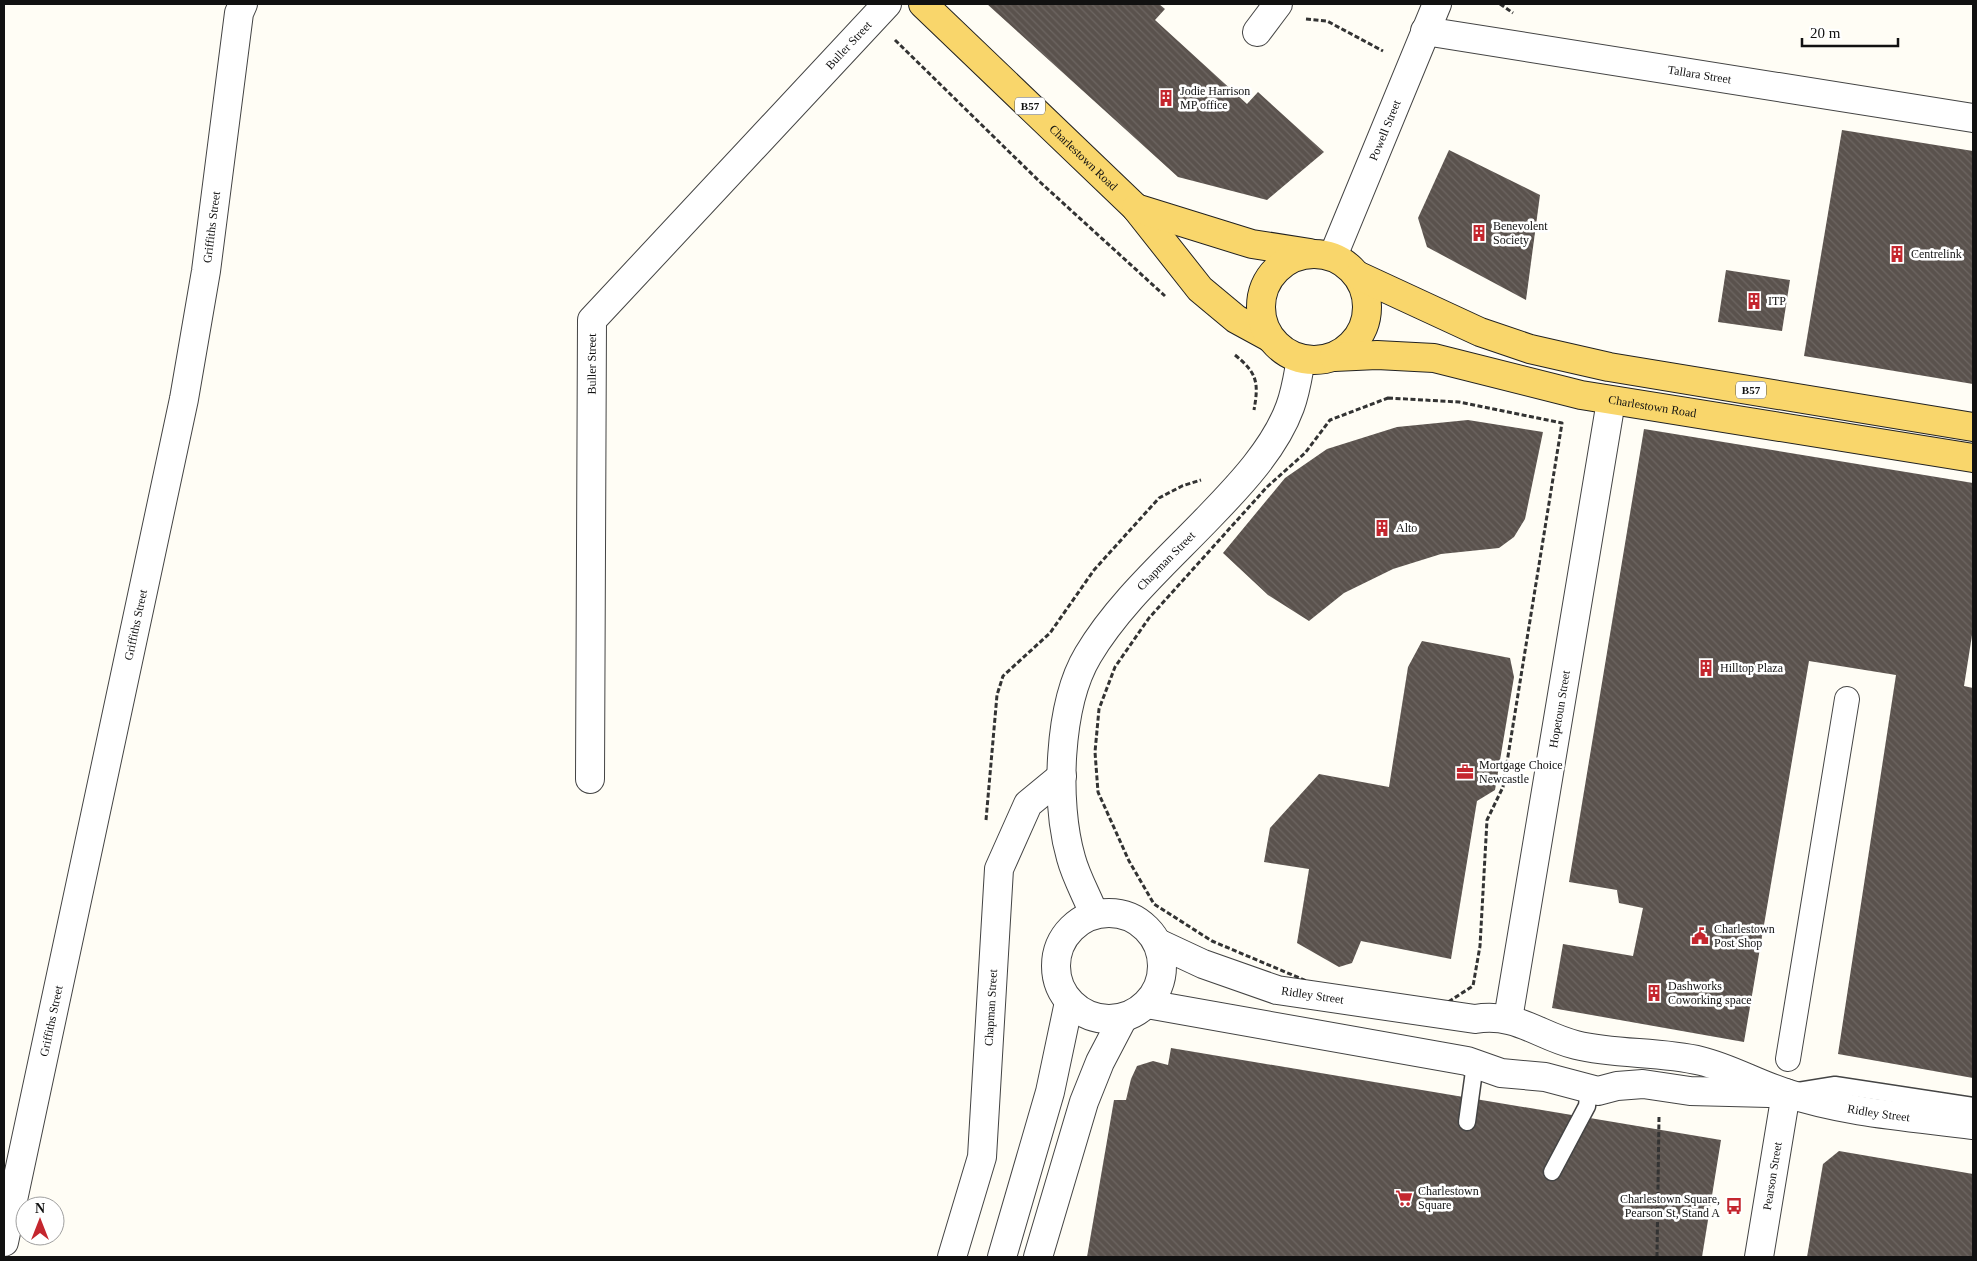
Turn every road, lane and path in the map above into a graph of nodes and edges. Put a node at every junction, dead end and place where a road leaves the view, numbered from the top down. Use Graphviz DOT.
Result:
graph roads {
  1 [pos="242,4"];
  2 [pos="887,4"];
  3 [pos="923,4"];
  4 [pos="1278,4"];
  5 [pos="1437,4"];
  6 [pos="1306,19"];
  7 [pos="1425,31"];
  8 [pos="1257,32"];
  9 [pos="895,40"];
  10 [pos="1386,44"];
  11 [pos="1973,118"];
  12 [pos="1136,208"];
  13 [pos="1324,255"];
  14 [pos="1359,276"];
  15 [pos="1167,298"];
  16 [pos="1269,337"];
  17 [pos="1230,351"];
  18 [pos="1334,357"];
  19 [pos="1301,359"];
  20 [pos="1611,401"];
  21 [pos="1252,417"];
  22 [pos="1562,423"];
  23 [pos="1973,427"];
  24 [pos="1973,458"];
  25 [pos="1209,475"];
  26 [pos="1847,699"];
  27 [pos="1062,776"];
  28 [pos="590,779"];
  29 [pos="985,824"];
  30 [pos="1094,914"];
  31 [pos="1158,943"];
  32 [pos="1069,1002"];
  33 [pos="1147,1004"];
  34 [pos="1123,1018"];
  35 [pos="1475,1019"];
  36 [pos="1508,1019"];
  37 [pos="1605,1048"];
  38 [pos="1788,1059"];
  39 [pos="1471,1062"];
  40 [pos="1593,1089"];
  41 [pos="1786,1093"];
  42 [pos="1973,1106"];
  43 [pos="1658,1117"];
  44 [pos="1468,1122"];
  45 [pos="1973,1125"];
  46 [pos="1552,1172"];
  47 [pos="4,1242"];
  48 [pos="952,1257"];
  49 [pos="1002,1257"];
  50 [pos="1038,1257"];
  51 [pos="1657,1257"];
  52 [pos="1759,1257"];
  1 -- 47 [label="street, Griffiths Street"];
  2 -- 28 [label="street, Buller Street"];
  3 -- 12 [label="main road, Charlestown Road / B57"];
  4 -- 8 [label="street"];
  5 -- 7 [label="street, Powell Street"];
  6 -- 10 [label="path"];
  7 -- 11 [label="street, Tallara Street"];
  7 -- 13 [label="street, Powell Street"];
  9 -- 15 [label="path"];
  12 -- 13 [label="main road, Charlestown Road / B57"];
  12 -- 16 [label="main road, Charlestown Road / B57"];
  13 -- 14 [label="main road, B57"];
  13 -- 16 [label="main road"];
  14 -- 18 [label="main road"];
  14 -- 23 [label="main road, B57"];
  16 -- 19 [label="main road, B57"];
  17 -- 21 [label="path"];
  18 -- 19 [label="main road, B57"];
  18 -- 20 [label="main road, Charlestown Road / B57"];
  19 -- 27 [label="street, Chapman Street"];
  20 -- 24 [label="main road, Charlestown Road / B57"];
  20 -- 36 [label="street, Hopetoun Street"];
  22 -- 22 [label="path"];
  25 -- 29 [label="path"];
  26 -- 38 [label="street"];
  27 -- 30 [label="street, Chapman Street"];
  27 -- 48 [label="street, Chapman Street"];
  30 -- 31 [label="street"];
  30 -- 32 [label="street"];
  31 -- 33 [label="street"];
  31 -- 35 [label="street, Ridley Street"];
  32 -- 34 [label="street"];
  32 -- 49 [label="street"];
  33 -- 34 [label="street"];
  33 -- 39 [label="street, Ridley Street"];
  34 -- 50 [label="street"];
  35 -- 36 [label="street, Ridley Street"];
  35 -- 39 [label="street"];
  36 -- 37 [label="street, Ridley Street"];
  37 -- 40 [label="street"];
  37 -- 41 [label="street, Ridley Street"];
  39 -- 40 [label="street, Ridley Street"];
  39 -- 44 [label="lane"];
  40 -- 41 [label="street, Ridley Street"];
  40 -- 46 [label="lane"];
  41 -- 42 [label="lane"];
  41 -- 45 [label="street, Ridley Street"];
  41 -- 52 [label="street, Pearson Street"];
  43 -- 51 [label="path"];
}
